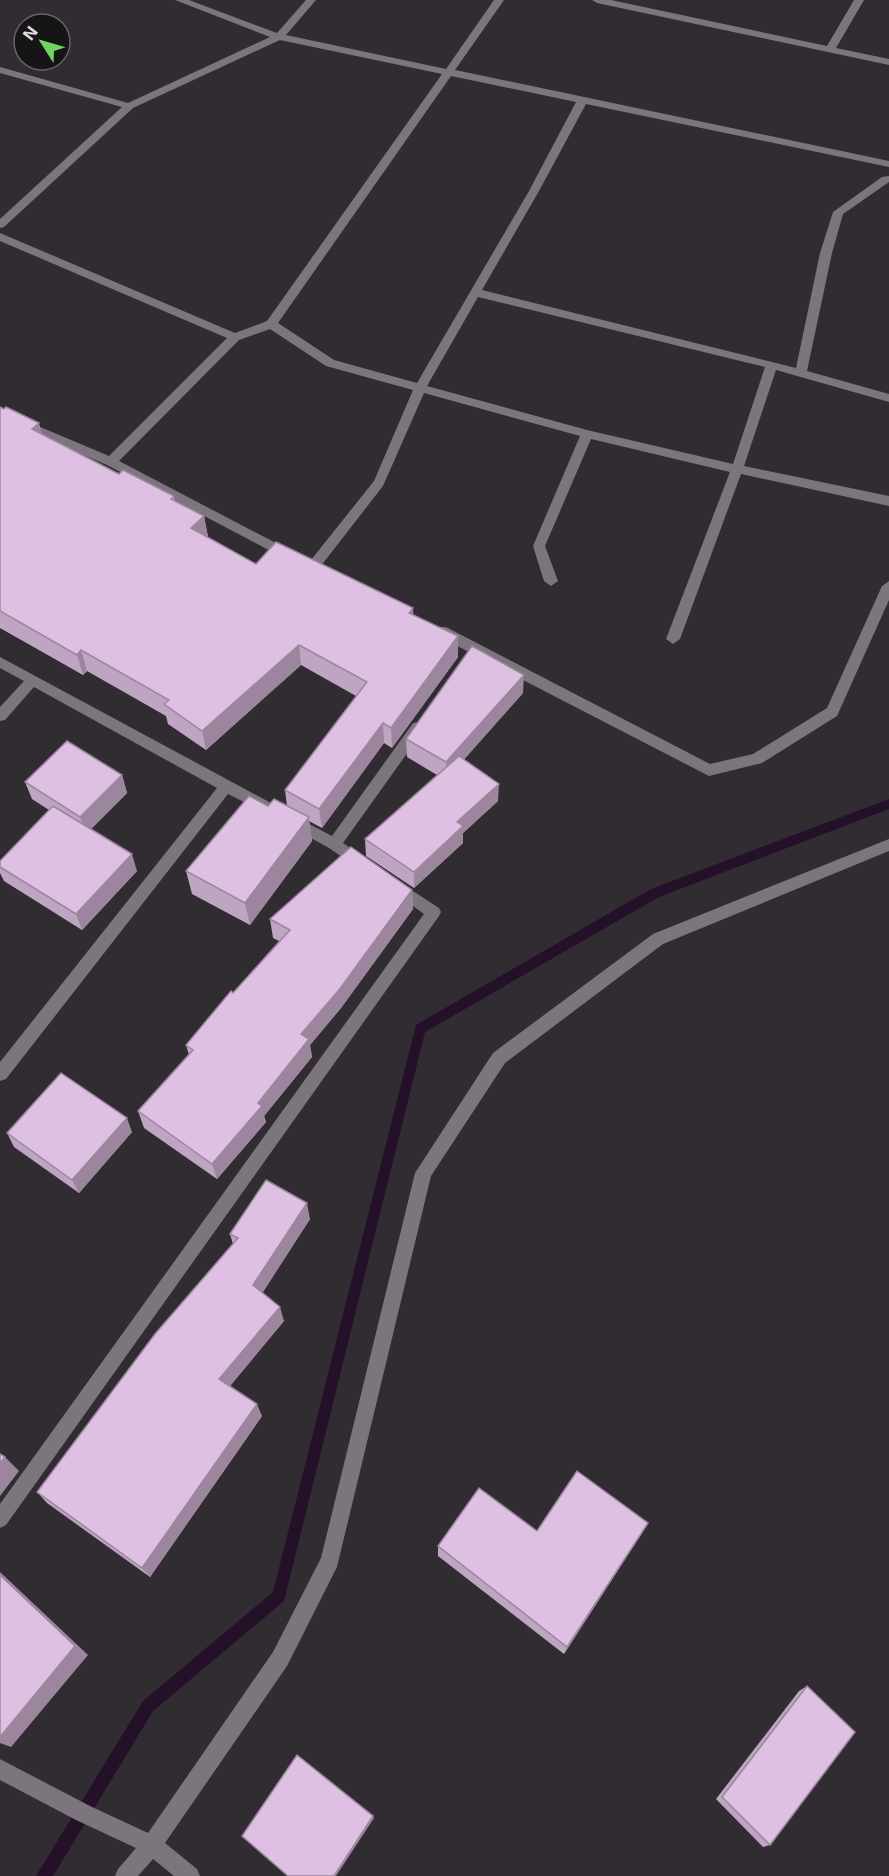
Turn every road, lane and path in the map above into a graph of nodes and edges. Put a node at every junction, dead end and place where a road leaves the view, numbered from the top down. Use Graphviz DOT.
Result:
graph roads {
  1 [pos="180,0"];
  2 [pos="310,0"];
  3 [pos="499,0"];
  4 [pos="597,0"];
  5 [pos="859,0"];
  6 [pos="279,37"];
  7 [pos="831,50"];
  8 [pos="889,62"];
  9 [pos="0,70"];
  10 [pos="448,72"];
  11 [pos="582,100"];
  12 [pos="129,106"];
  13 [pos="861,159"];
  14 [pos="889,164"];
  15 [pos="888,180"];
  16 [pos="0,225"];
  17 [pos="0,237"];
  18 [pos="474,292"];
  19 [pos="271,324"];
  20 [pos="235,337"];
  21 [pos="772,365"];
  22 [pos="801,373"];
  23 [pos="420,388"];
  24 [pos="889,398"];
  25 [pos="0,414"];
  26 [pos="587,434"];
  27 [pos="111,462"];
  28 [pos="736,470"];
  29 [pos="889,501"];
  30 [pos="551,581"];
  31 [pos="889,586"];
  32 [pos="424,622"];
  33 [pos="673,639"];
  34 [pos="0,662"];
  35 [pos="32,681"];
  36 [pos="428,712"];
  37 [pos="0,716"];
  38 [pos="226,786"];
  39 [pos="334,844"];
  40 [pos="889,845"];
  41 [pos="0,1074"];
  42 [pos="0,1519"];
  43 [pos="0,1769"];
  44 [pos="152,1845"];
  45 [pos="125,1876"];
  46 [pos="190,1876"];
  1 -- 6 [label="street"];
  2 -- 6 [label="street"];
  3 -- 10 [label="street"];
  4 -- 7 [label="street"];
  5 -- 7 [label="street"];
  6 -- 10 [label="street"];
  6 -- 12 [label="street"];
  7 -- 8 [label="street"];
  9 -- 12 [label="street"];
  10 -- 11 [label="street"];
  10 -- 19 [label="street"];
  11 -- 13 [label="street"];
  11 -- 18 [label="street"];
  12 -- 16 [label="street"];
  13 -- 14 [label="street"];
  13 -- 15 [label="street"];
  15 -- 22 [label="street"];
  17 -- 20 [label="street"];
  18 -- 21 [label="street"];
  18 -- 23 [label="street"];
  19 -- 20 [label="street"];
  19 -- 23 [label="street"];
  20 -- 27 [label="street"];
  21 -- 22 [label="street"];
  21 -- 28 [label="street"];
  22 -- 24 [label="street"];
  23 -- 26 [label="street"];
  23 -- 27 [label="street"];
  25 -- 27 [label="street"];
  26 -- 28 [label="street"];
  26 -- 30 [label="street"];
  28 -- 29 [label="street"];
  28 -- 33 [label="street"];
  31 -- 32 [label="street"];
  34 -- 35 [label="street"];
  35 -- 37 [label="street"];
  35 -- 38 [label="street"];
  36 -- 39 [label="street"];
  38 -- 39 [label="street"];
  38 -- 41 [label="street"];
  39 -- 42 [label="street"];
  40 -- 44 [label="street"];
  43 -- 44 [label="street"];
  44 -- 45 [label="street"];
  44 -- 46 [label="street"];
}
